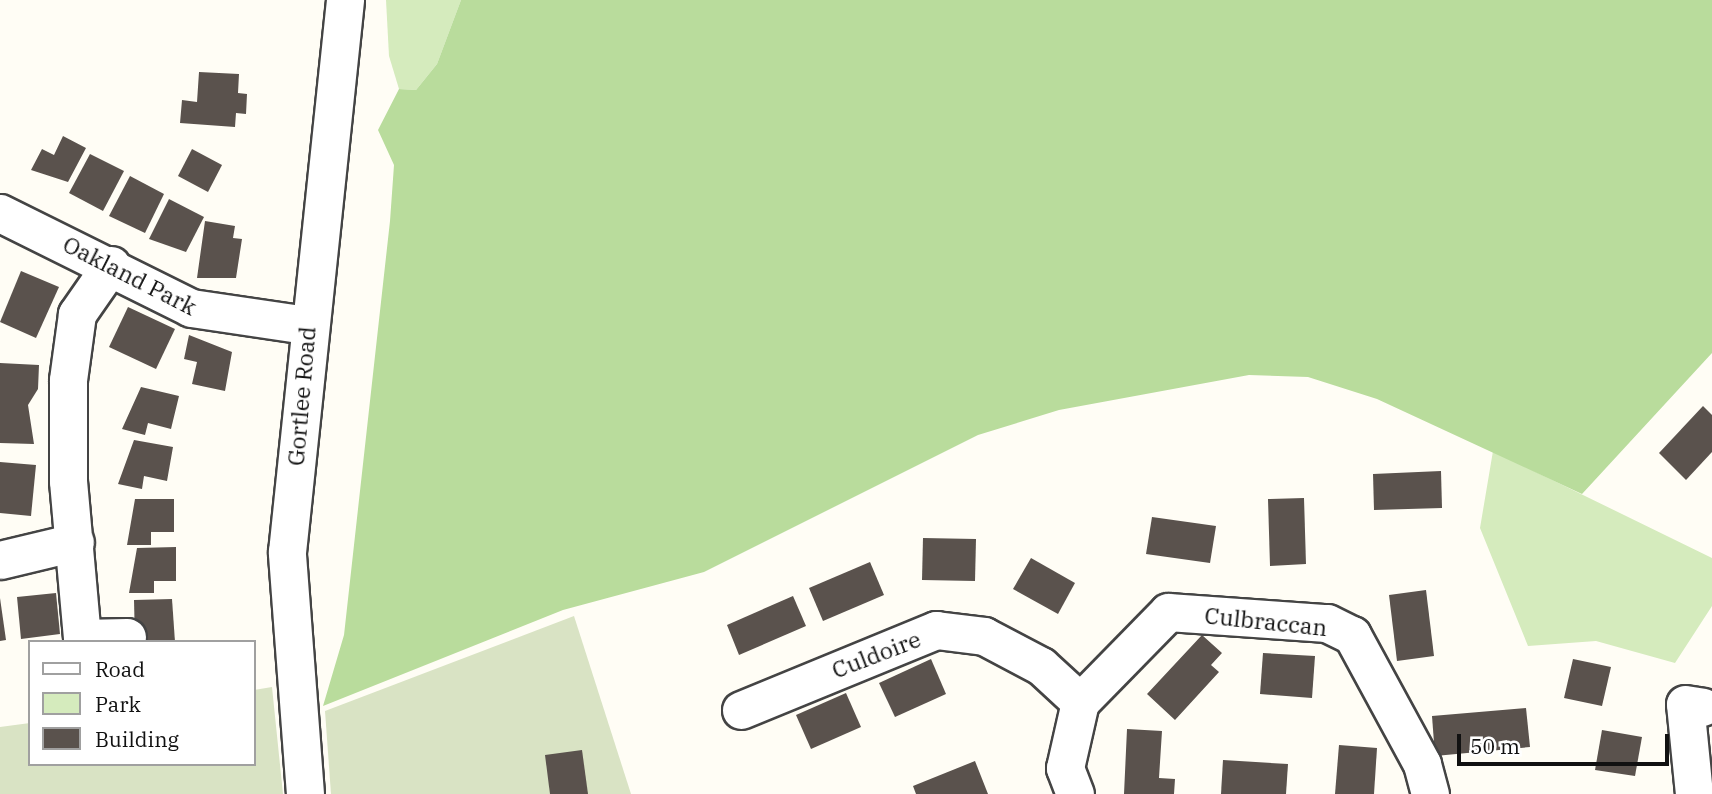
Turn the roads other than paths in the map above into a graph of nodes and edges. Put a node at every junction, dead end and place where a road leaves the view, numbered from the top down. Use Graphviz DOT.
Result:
graph roads {
  1 [pos="345,0"];
  2 [pos="0,212"];
  3 [pos="111,265"];
  4 [pos="306,325"];
  5 [pos="75,542"];
  6 [pos="0,560"];
  7 [pos="127,637"];
  8 [pos="1080,702"];
  9 [pos="1703,707"];
  10 [pos="741,710"];
  11 [pos="305,794"];
  12 [pos="1075,794"];
  13 [pos="1430,794"];
  14 [pos="1694,794"];
  1 -- 4 [label="street, Gortlee Road"];
  2 -- 3 [label="street, Oakland Park"];
  3 -- 4 [label="street, Oakland Park"];
  3 -- 5 [label="street"];
  4 -- 11 [label="street, Gortlee Road"];
  5 -- 6 [label="street"];
  5 -- 7 [label="street"];
  8 -- 10 [label="street, Culdoire"];
  8 -- 12 [label="street"];
  8 -- 13 [label="street, Culbraccan"];
  9 -- 14 [label="street"];
}
